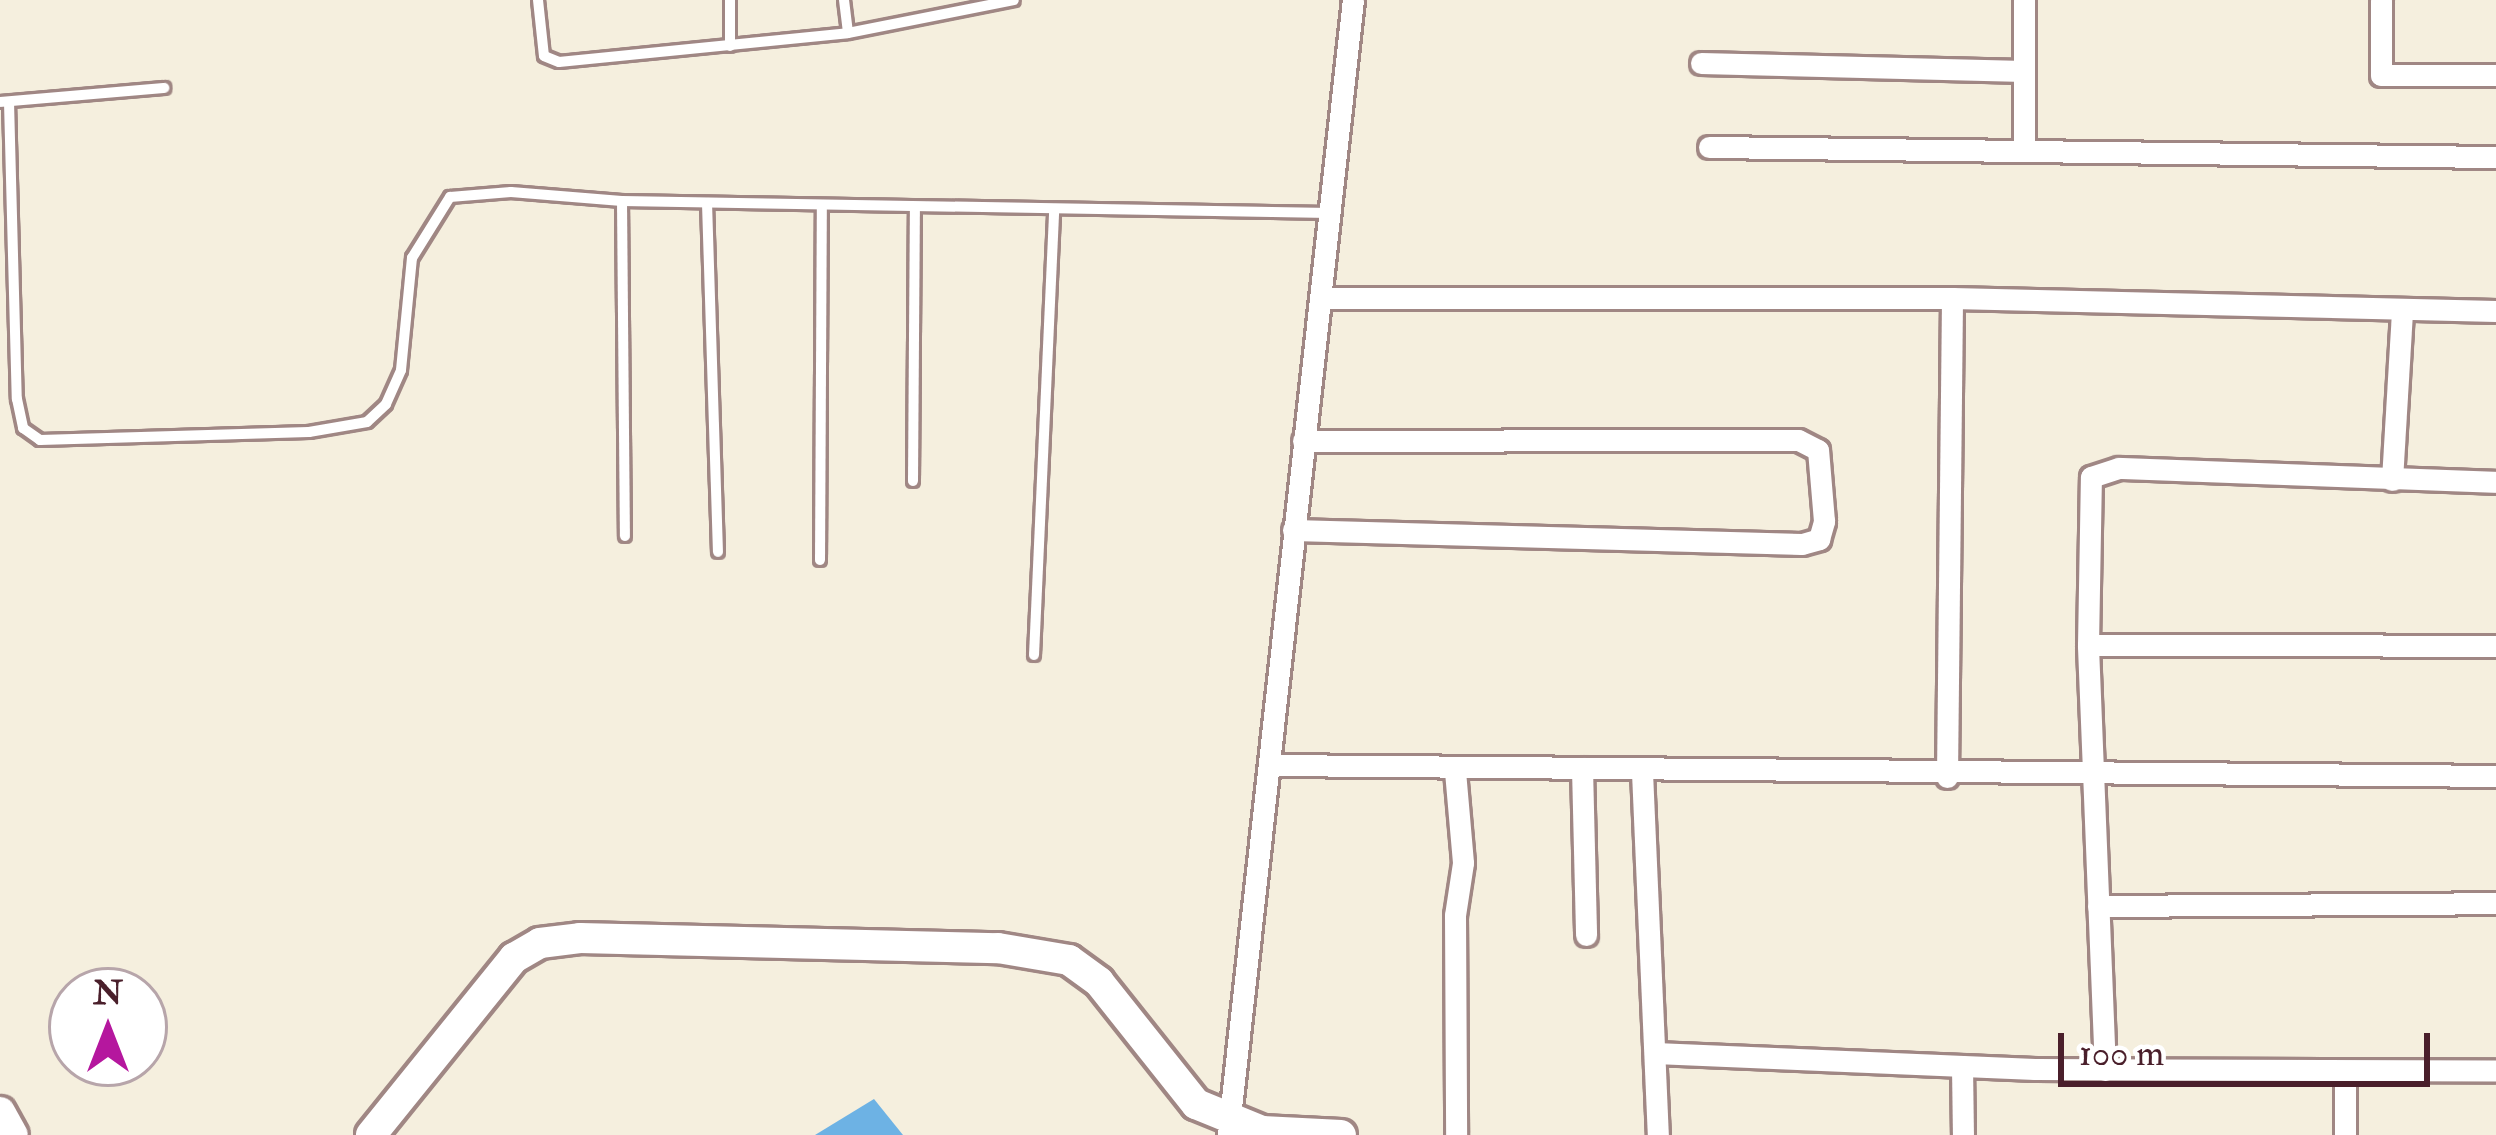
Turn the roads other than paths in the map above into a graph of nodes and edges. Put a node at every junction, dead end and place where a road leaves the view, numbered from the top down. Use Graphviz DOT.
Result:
graph roads {
  1 [pos="538,0"];
  2 [pos="730,0"];
  3 [pos="844,0"];
  4 [pos="1014,0"];
  5 [pos="1353,0"];
  6 [pos="2024,0"];
  7 [pos="2381,0"];
  8 [pos="848,33"];
  9 [pos="730,46"];
  10 [pos="1701,63"];
  11 [pos="2024,71"];
  12 [pos="2496,75"];
  13 [pos="164,88"];
  14 [pos="5,102"];
  15 [pos="1709,147"];
  16 [pos="2024,152"];
  17 [pos="2496,158"];
  18 [pos="622,201"];
  19 [pos="707,203"];
  20 [pos="822,206"];
  21 [pos="916,208"];
  22 [pos="1054,210"];
  23 [pos="1330,213"];
  24 [pos="1321,298"];
  25 [pos="1952,298"];
  26 [pos="2402,311"];
  27 [pos="2496,311"];
  28 [pos="1303,441"];
  29 [pos="2392,480"];
  30 [pos="913,481"];
  31 [pos="2496,482"];
  32 [pos="1293,530"];
  33 [pos="625,536"];
  34 [pos="718,552"];
  35 [pos="820,560"];
  36 [pos="2088,645"];
  37 [pos="2496,646"];
  38 [pos="1034,655"];
  39 [pos="1270,765"];
  40 [pos="1582,768"];
  41 [pos="1455,771"];
  42 [pos="1642,772"];
  43 [pos="2092,776"];
  44 [pos="2496,776"];
  45 [pos="1947,777"];
  46 [pos="2496,903"];
  47 [pos="2098,906"];
  48 [pos="1586,935"];
  49 [pos="1655,1053"];
  50 [pos="1962,1066"];
  51 [pos="2104,1070"];
  52 [pos="2345,1071"];
  53 [pos="2496,1071"];
  54 [pos="0,1112"];
  55 [pos="1229,1129"];
  56 [pos="13,1135"];
  57 [pos="371,1135"];
  58 [pos="1341,1135"];
  59 [pos="1456,1135"];
  60 [pos="1658,1135"];
  61 [pos="1963,1135"];
  62 [pos="2345,1135"];
  1 -- 9 [label="lane"];
  2 -- 9 [label="lane"];
  3 -- 8 [label="lane"];
  4 -- 8 [label="lane"];
  5 -- 23 [label="street"];
  6 -- 11 [label="street"];
  7 -- 12 [label="street"];
  8 -- 9 [label="lane"];
  10 -- 11 [label="street"];
  11 -- 16 [label="street"];
  13 -- 14 [label="lane"];
  14 -- 18 [label="lane"];
  15 -- 16 [label="street"];
  16 -- 17 [label="street"];
  18 -- 19 [label="lane"];
  18 -- 33 [label="lane"];
  19 -- 20 [label="lane"];
  19 -- 34 [label="lane"];
  20 -- 21 [label="lane"];
  20 -- 35 [label="lane"];
  21 -- 22 [label="lane"];
  21 -- 30 [label="lane"];
  22 -- 23 [label="lane"];
  22 -- 38 [label="lane"];
  23 -- 24 [label="street"];
  24 -- 25 [label="street"];
  24 -- 28 [label="street"];
  25 -- 26 [label="street"];
  25 -- 45 [label="street"];
  26 -- 27 [label="street"];
  26 -- 29 [label="street"];
  28 -- 32 [label="street"];
  28 -- 32 [label="street"];
  29 -- 31 [label="street"];
  29 -- 36 [label="street"];
  32 -- 39 [label="street"];
  36 -- 37 [label="street"];
  36 -- 43 [label="street"];
  39 -- 41 [label="street"];
  39 -- 55 [label="street"];
  40 -- 41 [label="street"];
  40 -- 42 [label="street"];
  40 -- 48 [label="street"];
  41 -- 59 [label="street"];
  42 -- 45 [label="street"];
  42 -- 49 [label="street"];
  43 -- 44 [label="street"];
  43 -- 45 [label="street"];
  43 -- 47 [label="street"];
  46 -- 47 [label="street"];
  47 -- 51 [label="street"];
  49 -- 50 [label="street"];
  49 -- 60 [label="street"];
  50 -- 51 [label="street"];
  50 -- 61 [label="street"];
  51 -- 52 [label="street"];
  52 -- 53 [label="street"];
  52 -- 62 [label="street"];
  54 -- 56 [label="street"];
  55 -- 57 [label="street"];
  55 -- 58 [label="street"];
}
